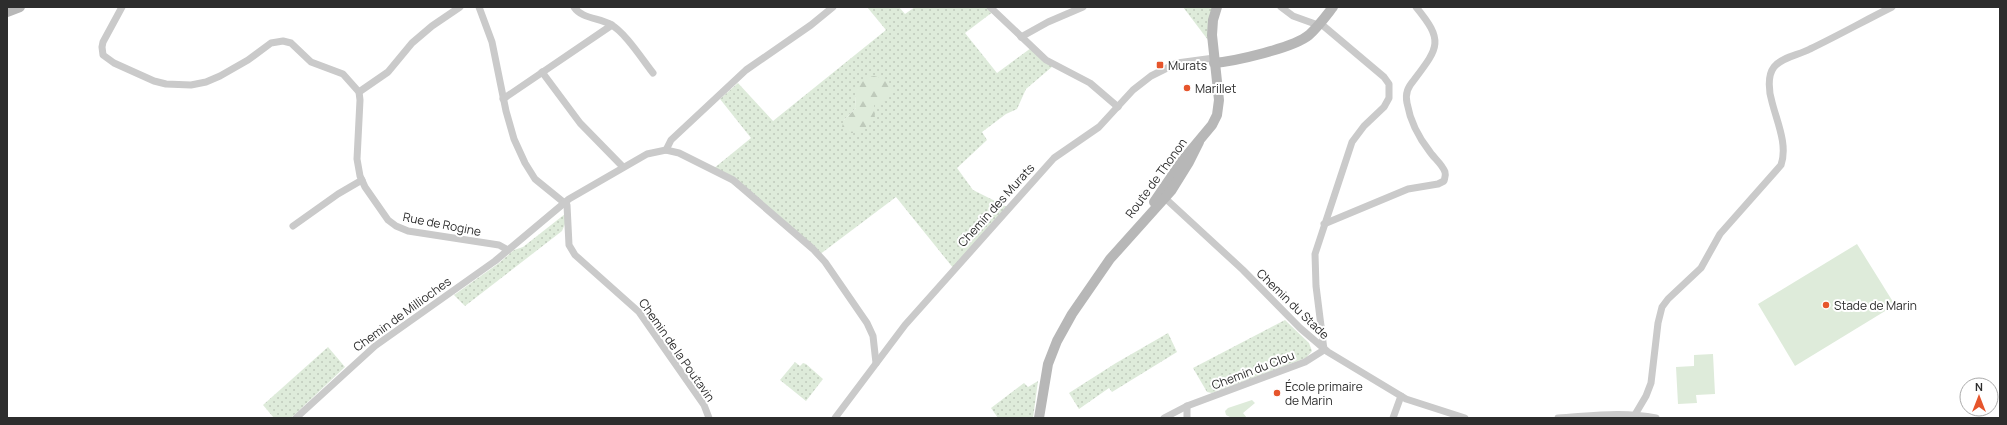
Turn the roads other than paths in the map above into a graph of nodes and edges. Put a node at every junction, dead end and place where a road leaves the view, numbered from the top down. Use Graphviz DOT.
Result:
graph roads {
  1 [pos="122,7"];
  2 [pos="460,7"];
  3 [pos="479,7"];
  4 [pos="574,7"];
  5 [pos="833,7"];
  6 [pos="990,7"];
  7 [pos="1083,7"];
  8 [pos="1217,7"];
  9 [pos="1281,7"];
  10 [pos="1334,7"];
  11 [pos="1416,7"];
  12 [pos="1892,7"];
  13 [pos="1319,24"];
  14 [pos="612,25"];
  15 [pos="1021,37"];
  16 [pos="1214,61"];
  17 [pos="542,72"];
  18 [pos="653,73"];
  19 [pos="358,92"];
  20 [pos="503,99"];
  21 [pos="1118,106"];
  22 [pos="666,150"];
  23 [pos="623,167"];
  24 [pos="362,180"];
  25 [pos="1163,197"];
  26 [pos="565,202"];
  27 [pos="1324,224"];
  28 [pos="293,226"];
  29 [pos="508,250"];
  30 [pos="1324,350"];
  31 [pos="876,363"];
  32 [pos="1401,396"];
  33 [pos="1187,406"];
  34 [pos="1634,416"];
  35 [pos="296,418"];
  36 [pos="709,418"];
  37 [pos="835,418"];
  38 [pos="1039,418"];
  39 [pos="1164,418"];
  40 [pos="1187,418"];
  41 [pos="1392,418"];
  42 [pos="1465,418"];
  43 [pos="1558,418"];
  44 [pos="1656,418"];
  1 -- 19 [label="street"];
  2 -- 19 [label="street"];
  3 -- 20 [label="street"];
  4 -- 14 [label="street"];
  5 -- 22 [label="street"];
  6 -- 15 [label="street"];
  7 -- 15 [label="street"];
  8 -- 16 [label="street, Route de Thonon"];
  9 -- 13 [label="street"];
  10 -- 13 [label="street"];
  11 -- 27 [label="street"];
  12 -- 34 [label="street"];
  13 -- 16 [label="street"];
  13 -- 27 [label="street"];
  14 -- 17 [label="street"];
  14 -- 18 [label="street"];
  15 -- 21 [label="street"];
  16 -- 21 [label="street, Chemin des Murats"];
  16 -- 25 [label="street, Route de Thonon"];
  17 -- 20 [label="street"];
  17 -- 23 [label="street"];
  19 -- 24 [label="street, Rue de Rogine"];
  20 -- 26 [label="street"];
  21 -- 31 [label="street, Chemin des Murats"];
  22 -- 23 [label="street"];
  22 -- 31 [label="street"];
  23 -- 26 [label="street"];
  24 -- 28 [label="street"];
  24 -- 29 [label="street, Rue de Rogine"];
  25 -- 30 [label="street, Chemin du Stade"];
  25 -- 38 [label="street, Route de Thonon"];
  26 -- 29 [label="street"];
  26 -- 36 [label="street, Chemin de la Poutavin"];
  27 -- 30 [label="street"];
  29 -- 35 [label="street, Chemin de Millioches"];
  30 -- 32 [label="street, Chemin du Stade"];
  30 -- 33 [label="street, Chemin du Clou"];
  31 -- 37 [label="street, Chemin des Murats"];
  32 -- 41 [label="street"];
  32 -- 42 [label="street, Chemin du Stade"];
  33 -- 39 [label="street, Chemin du Clou"];
  33 -- 40 [label="street"];
  34 -- 43 [label="street"];
  34 -- 44 [label="street"];
}
